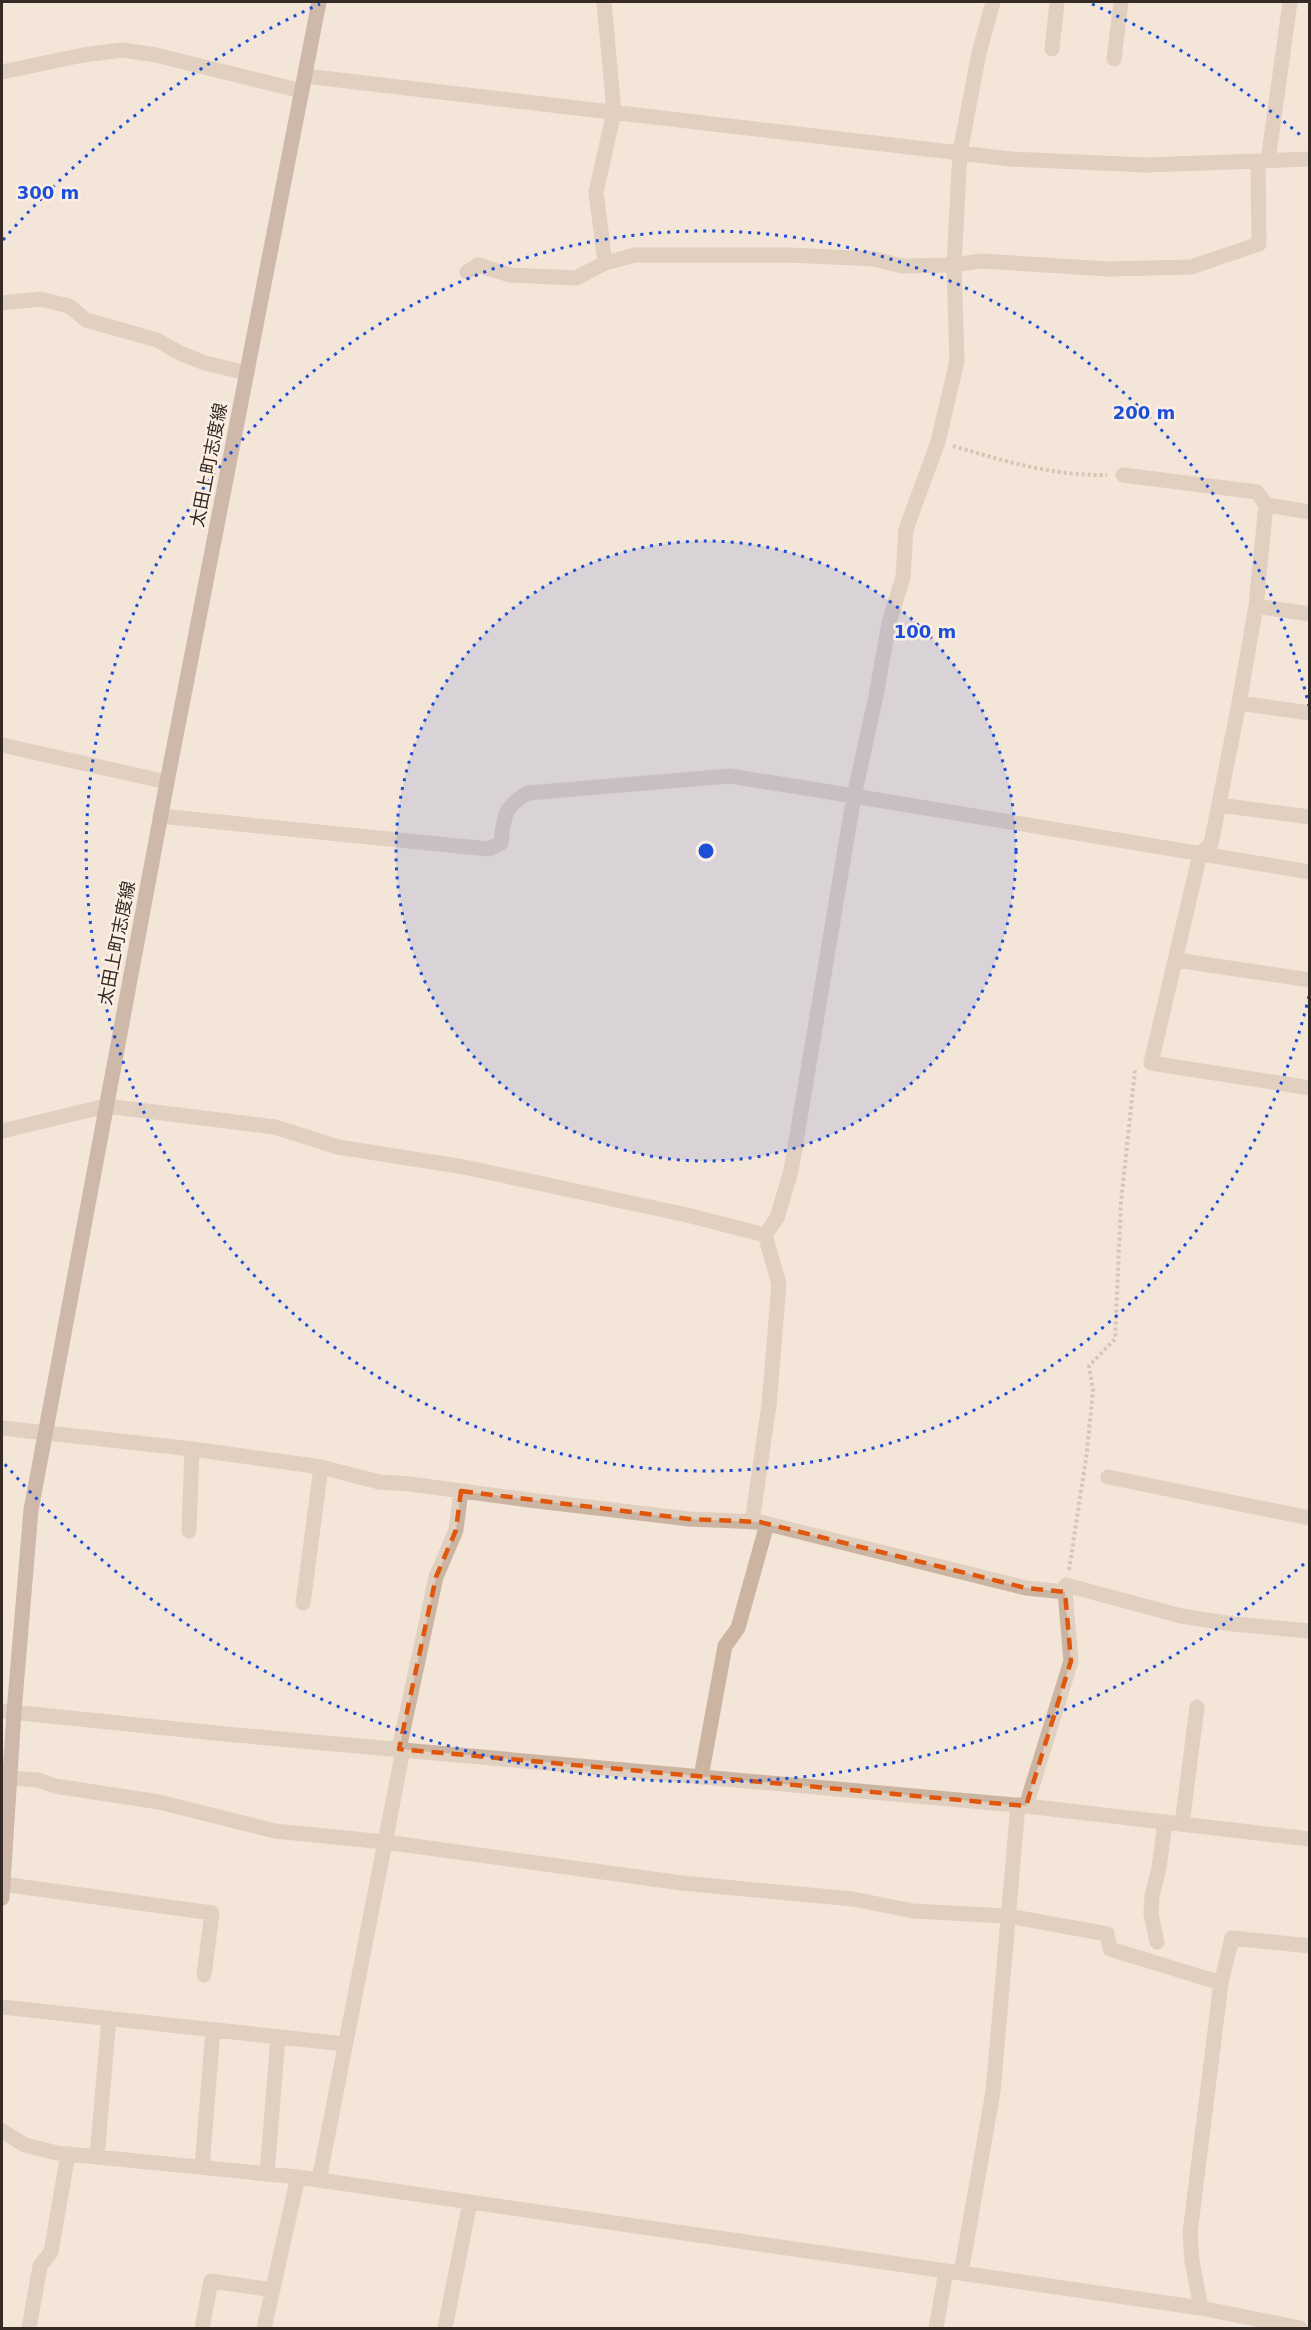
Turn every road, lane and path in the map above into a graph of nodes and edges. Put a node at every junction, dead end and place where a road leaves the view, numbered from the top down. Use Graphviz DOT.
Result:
graph roads {
  1 [pos="319,2"];
  2 [pos="604,2"];
  3 [pos="993,2"];
  4 [pos="1057,2"];
  5 [pos="1120,2"];
  6 [pos="1290,2"];
  7 [pos="1052,49"];
  8 [pos="1114,59"];
  9 [pos="2,74"];
  10 [pos="303,84"];
  11 [pos="614,112"];
  12 [pos="960,153"];
  13 [pos="1310,159"];
  14 [pos="1263,161"];
  15 [pos="605,263"];
  16 [pos="954,266"];
  17 [pos="467,272"];
  18 [pos="2,303"];
  19 [pos="246,374"];
  20 [pos="938,442"];
  21 [pos="1123,476"];
  22 [pos="1266,505"];
  23 [pos="1310,512"];
  24 [pos="1256,606"];
  25 [pos="1310,614"];
  26 [pos="1239,703"];
  27 [pos="1310,713"];
  28 [pos="2,745"];
  29 [pos="167,782"];
  30 [pos="854,796"];
  31 [pos="1219,805"];
  32 [pos="160,816"];
  33 [pos="1310,817"];
  34 [pos="1200,854"];
  35 [pos="1310,872"];
  36 [pos="1176,960"];
  37 [pos="1310,980"];
  38 [pos="1137,1063"];
  39 [pos="1310,1088"];
  40 [pos="106,1106"];
  41 [pos="2,1131"];
  42 [pos="765,1235"];
  43 [pos="2,1428"];
  44 [pos="46,1432"];
  45 [pos="192,1449"];
  46 [pos="321,1467"];
  47 [pos="1108,1477"];
  48 [pos="461,1491"];
  49 [pos="1310,1518"];
  50 [pos="759,1523"];
  51 [pos="189,1532"];
  52 [pos="1066,1585"];
  53 [pos="303,1603"];
  54 [pos="1310,1631"];
  55 [pos="1197,1707"];
  56 [pos="8,1712"];
  57 [pos="401,1750"];
  58 [pos="701,1777"];
  59 [pos="7,1784"];
  60 [pos="1022,1805"];
  61 [pos="1165,1822"];
  62 [pos="1182,1824"];
  63 [pos="1310,1839"];
  64 [pos="385,1842"];
  65 [pos="2,1891"];
  66 [pos="1008,1916"];
  67 [pos="1157,1942"];
  68 [pos="1310,1946"];
  69 [pos="204,1975"];
  70 [pos="1221,1983"];
  71 [pos="2,2007"];
  72 [pos="109,2018"];
  73 [pos="213,2030"];
  74 [pos="278,2037"];
  75 [pos="345,2044"];
  76 [pos="2,2131"];
  77 [pos="68,2154"];
  78 [pos="97,2157"];
  79 [pos="202,2168"];
  80 [pos="267,2174"];
  81 [pos="298,2177"];
  82 [pos="319,2180"];
  83 [pos="470,2202"];
  84 [pos="953,2272"];
  85 [pos="273,2290"];
  86 [pos="1201,2308"];
  87 [pos="29,2328"];
  88 [pos="202,2328"];
  89 [pos="264,2328"];
  90 [pos="445,2328"];
  91 [pos="936,2328"];
  92 [pos="1290,2328"];
  1 -- 10 [label="main road, 太田上町志度線"];
  2 -- 11 [label="street"];
  3 -- 12 [label="street"];
  4 -- 7 [label="street"];
  5 -- 8 [label="street"];
  6 -- 14 [label="street"];
  9 -- 10 [label="street"];
  10 -- 11 [label="street"];
  10 -- 19 [label="main road, 太田上町志度線"];
  11 -- 12 [label="street"];
  11 -- 15 [label="street"];
  12 -- 14 [label="street"];
  12 -- 16 [label="street"];
  13 -- 14 [label="street"];
  14 -- 16 [label="street"];
  15 -- 16 [label="street"];
  15 -- 17 [label="street"];
  16 -- 20 [label="street"];
  18 -- 19 [label="street"];
  19 -- 29 [label="main road, 太田上町志度線"];
  20 -- 21 [label="path"];
  20 -- 30 [label="street"];
  21 -- 22 [label="street"];
  22 -- 23 [label="street"];
  22 -- 24 [label="street"];
  24 -- 25 [label="street"];
  24 -- 26 [label="street"];
  26 -- 27 [label="street"];
  26 -- 31 [label="street"];
  28 -- 29 [label="street"];
  29 -- 32 [label="main road, 太田上町志度線"];
  30 -- 32 [label="street"];
  30 -- 34 [label="street"];
  30 -- 42 [label="street"];
  31 -- 33 [label="street"];
  31 -- 34 [label="street"];
  32 -- 40 [label="main road, 太田上町志度線"];
  34 -- 35 [label="street"];
  34 -- 36 [label="street"];
  36 -- 37 [label="street"];
  36 -- 39 [label="street"];
  38 -- 52 [label="path"];
  40 -- 41 [label="street"];
  40 -- 42 [label="street"];
  40 -- 44 [label="main road, 太田上町志度線"];
  42 -- 50 [label="street"];
  43 -- 44 [label="street"];
  44 -- 45 [label="street"];
  44 -- 56 [label="main road, 太田上町志度線"];
  45 -- 46 [label="street"];
  45 -- 51 [label="street"];
  46 -- 48 [label="street"];
  46 -- 53 [label="street"];
  47 -- 49 [label="street"];
  48 -- 50 [label="street"];
  48 -- 57 [label="street"];
  50 -- 58 [label="street"];
  50 -- 60 [label="street"];
  52 -- 54 [label="street"];
  55 -- 62 [label="street"];
  56 -- 57 [label="street"];
  56 -- 59 [label="main road, 太田上町志度線"];
  57 -- 58 [label="street"];
  57 -- 64 [label="street"];
  58 -- 60 [label="street"];
  59 -- 64 [label="street"];
  59 -- 65 [label="main road, 太田上町志度線"];
  60 -- 61 [label="street"];
  60 -- 66 [label="street"];
  61 -- 62 [label="street"];
  61 -- 67 [label="street"];
  62 -- 63 [label="street"];
  64 -- 66 [label="street"];
  64 -- 75 [label="street"];
  65 -- 69 [label="street"];
  66 -- 70 [label="street"];
  66 -- 84 [label="street"];
  68 -- 70 [label="street"];
  70 -- 86 [label="street"];
  71 -- 72 [label="street"];
  72 -- 73 [label="street"];
  72 -- 78 [label="street"];
  73 -- 74 [label="street"];
  73 -- 79 [label="street"];
  74 -- 75 [label="street"];
  74 -- 80 [label="street"];
  75 -- 82 [label="street"];
  76 -- 77 [label="street"];
  77 -- 78 [label="street"];
  77 -- 87 [label="street"];
  78 -- 79 [label="street"];
  79 -- 80 [label="street"];
  80 -- 81 [label="street"];
  81 -- 82 [label="street"];
  81 -- 85 [label="street"];
  82 -- 83 [label="street"];
  83 -- 84 [label="street"];
  83 -- 90 [label="street"];
  84 -- 86 [label="street"];
  84 -- 91 [label="street"];
  85 -- 88 [label="street"];
  85 -- 89 [label="street"];
  86 -- 92 [label="street"];
}
